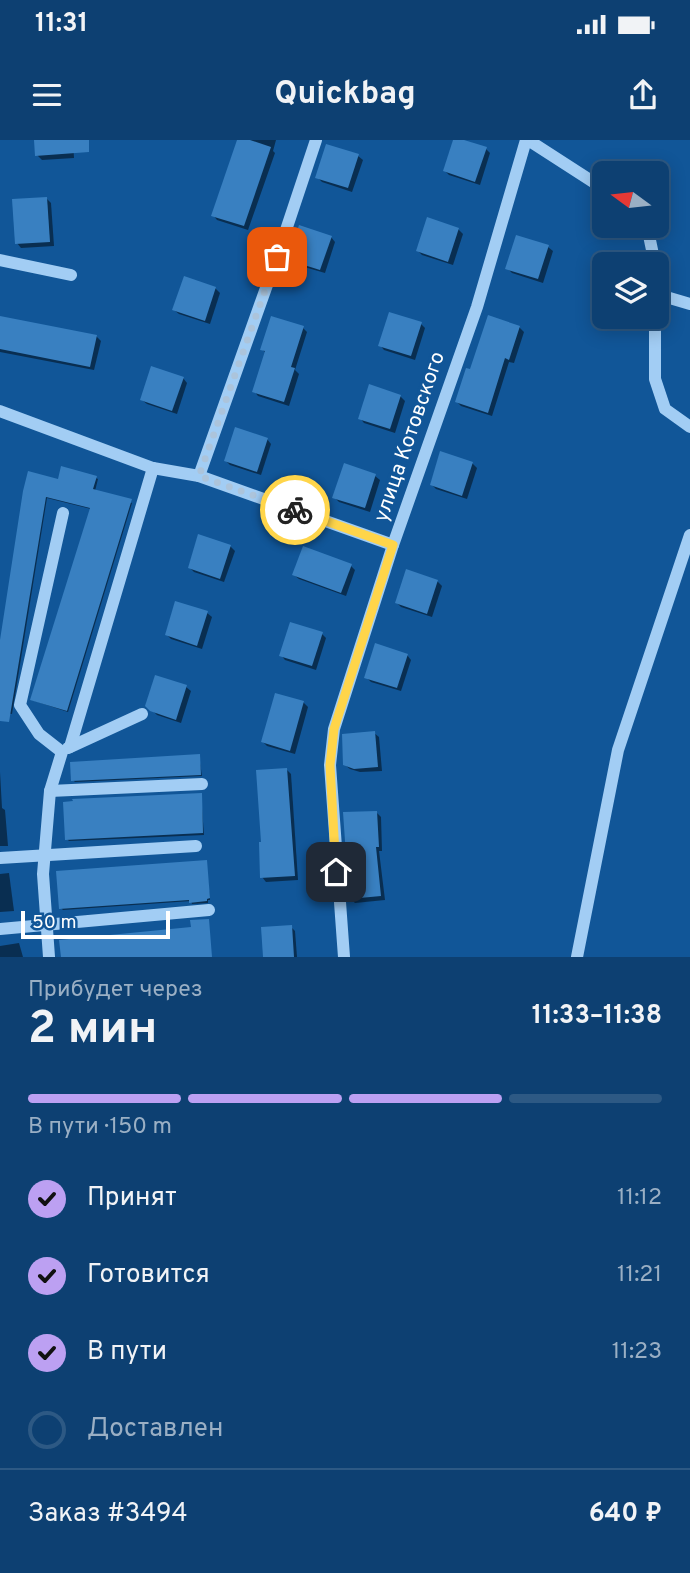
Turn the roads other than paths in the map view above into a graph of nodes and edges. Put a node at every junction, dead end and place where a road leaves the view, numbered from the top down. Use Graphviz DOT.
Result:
graph roads {
  1 [pos="316,140"];
  2 [pos="527,140"];
  3 [pos="592,181"];
  4 [pos="0,260"];
  5 [pos="71,275"];
  6 [pos="669,298"];
  7 [pos="690,304"];
  8 [pos="655,329"];
  9 [pos="0,411"];
  10 [pos="690,427"];
  11 [pos="153,468"];
  12 [pos="199,476"];
  13 [pos="63,513"];
  14 [pos="690,535"];
  15 [pos="393,545"];
  16 [pos="142,714"];
  17 [pos="66,750"];
  18 [pos="202,784"];
  19 [pos="50,791"];
  20 [pos="196,846"];
  21 [pos="44,855"];
  22 [pos="0,858"];
  23 [pos="209,910"];
  24 [pos="46,924"];
  25 [pos="0,929"];
  26 [pos="49,957"];
  27 [pos="344,957"];
  28 [pos="577,957"];
  1 -- 12 [label="lane"];
  2 -- 3 [label="lane"];
  2 -- 15 [label="lane, улица Котовского"];
  4 -- 5 [label="lane"];
  6 -- 7 [label="lane"];
  8 -- 10 [label="lane"];
  9 -- 11 [label="lane"];
  11 -- 12 [label="lane"];
  11 -- 17 [label="lane"];
  12 -- 15 [label="lane"];
  13 -- 17 [label="lane"];
  14 -- 28 [label="lane"];
  15 -- 27 [label="lane, улица Котовского"];
  16 -- 17 [label="lane"];
  17 -- 19 [label="lane"];
  18 -- 19 [label="lane"];
  19 -- 21 [label="lane"];
  20 -- 21 [label="lane"];
  21 -- 22 [label="lane"];
  21 -- 24 [label="lane"];
  23 -- 24 [label="lane"];
  24 -- 25 [label="lane"];
  24 -- 26 [label="lane"];
}
